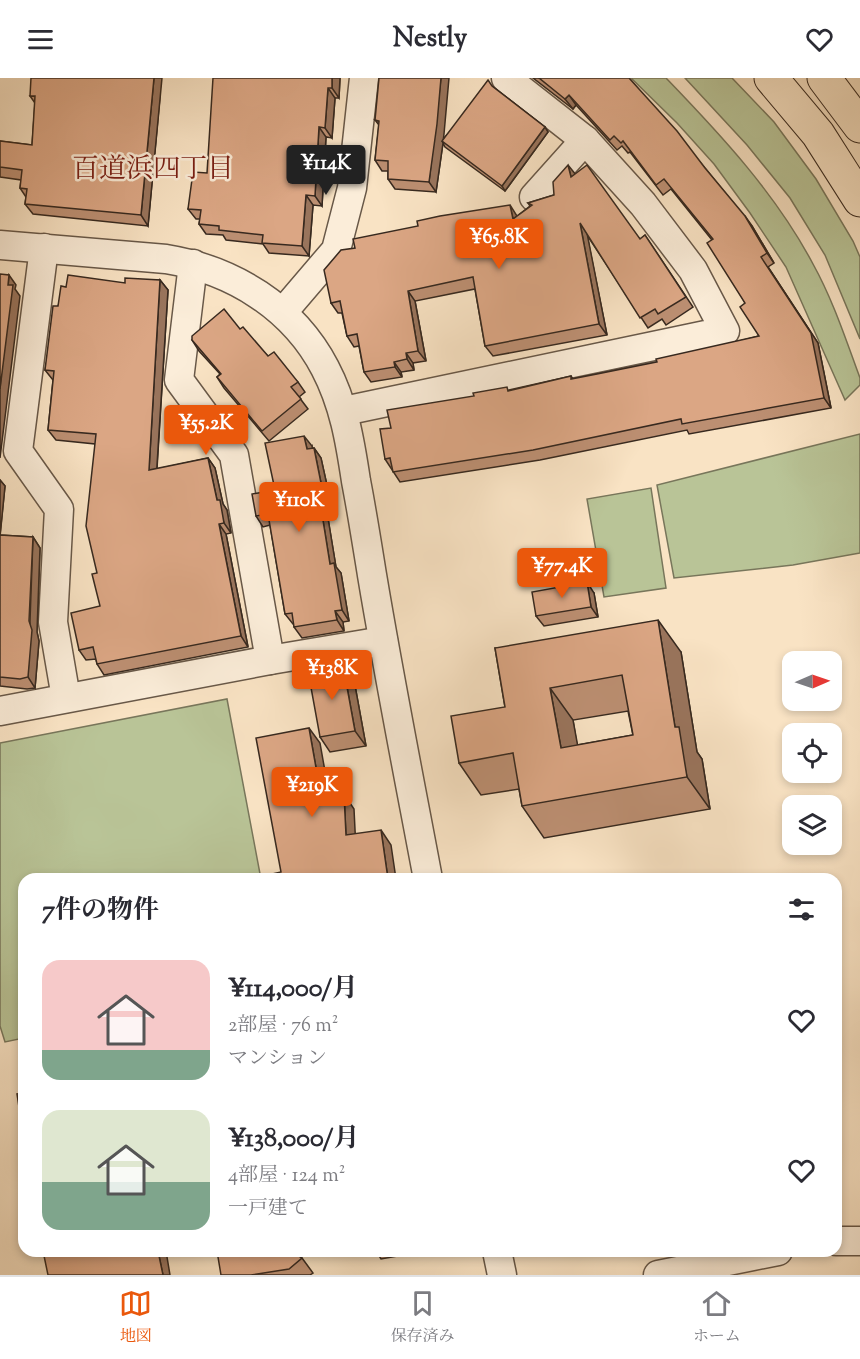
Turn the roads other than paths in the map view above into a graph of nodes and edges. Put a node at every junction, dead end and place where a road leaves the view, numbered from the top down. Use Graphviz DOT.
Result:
graph roads {
  1 [pos="364,78"];
  2 [pos="506,78"];
  3 [pos="771,78"];
  4 [pos="824,78"];
  5 [pos="860,126"];
  6 [pos="585,140"];
  7 [pos="534,197"];
  8 [pos="860,200"];
  9 [pos="0,245"];
  10 [pos="44,248"];
  11 [pos="193,264"];
  12 [pos="283,312"];
  13 [pos="344,411"];
  14 [pos="383,641"];
  15 [pos="270,660"];
  16 [pos="66,698"];
  17 [pos="0,711"];
  18 [pos="427,873"];
  19 [pos="842,1241"];
  20 [pos="860,1241"];
  21 [pos="498,1257"];
  22 [pos="748,1257"];
  23 [pos="502,1275"];
  24 [pos="658,1275"];
  1 -- 12 [label="street"];
  2 -- 6 [label="street"];
  3 -- 8 [label="highway"];
  4 -- 5 [label="highway"];
  6 -- 7 [label="street"];
  6 -- 13 [label="street"];
  9 -- 10 [label="street"];
  10 -- 11 [label="street"];
  10 -- 16 [label="street"];
  11 -- 12 [label="street"];
  11 -- 15 [label="street"];
  12 -- 13 [label="street"];
  13 -- 14 [label="street"];
  14 -- 15 [label="street"];
  14 -- 18 [label="street"];
  15 -- 16 [label="street"];
  16 -- 17 [label="street"];
  19 -- 20 [label="street"];
  21 -- 23 [label="street"];
  22 -- 24 [label="street"];
}
